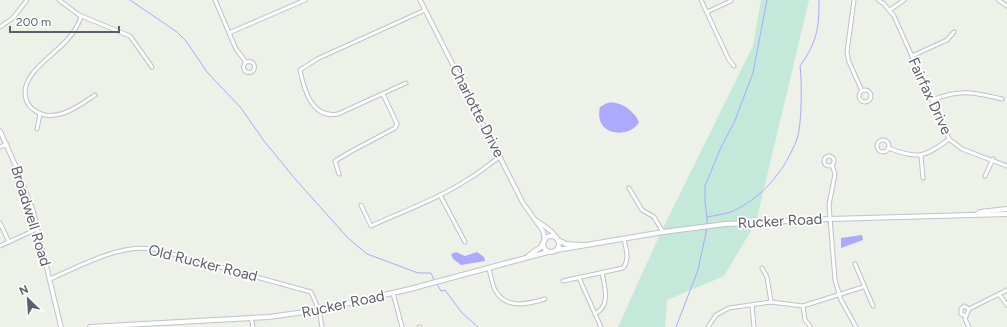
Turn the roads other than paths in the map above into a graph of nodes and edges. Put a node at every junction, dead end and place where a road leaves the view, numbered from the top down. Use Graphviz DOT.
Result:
graph roads {
  1 [pos="27,0"];
  2 [pos="59,0"];
  3 [pos="215,0"];
  4 [pos="305,0"];
  5 [pos="420,0"];
  6 [pos="701,0"];
  7 [pos="731,0"];
  8 [pos="854,0"];
  9 [pos="878,0"];
  10 [pos="904,0"];
  11 [pos="998,0"];
  12 [pos="296,2"];
  13 [pos="1007,6"];
  14 [pos="425,10"];
  15 [pos="890,10"];
  16 [pos="707,12"];
  17 [pos="81,16"];
  18 [pos="0,28"];
  19 [pos="954,32"];
  20 [pos="229,33"];
  21 [pos="912,56"];
  22 [pos="246,62"];
  23 [pos="734,66"];
  24 [pos="152,67"];
  25 [pos="406,83"];
  26 [pos="862,91"];
  27 [pos="383,94"];
  28 [pos="95,95"];
  29 [pos="1002,99"];
  30 [pos="932,100"];
  31 [pos="40,114"];
  32 [pos="37,130"];
  33 [pos="0,131"];
  34 [pos="949,139"];
  35 [pos="7,144"];
  36 [pos="0,147"];
  37 [pos="888,148"];
  38 [pos="920,156"];
  39 [pos="500,157"];
  40 [pos="993,159"];
  41 [pos="832,165"];
  42 [pos="1007,166"];
  43 [pos="339,174"];
  44 [pos="985,176"];
  45 [pos="924,178"];
  46 [pos="629,188"];
  47 [pos="440,195"];
  48 [pos="361,205"];
  49 [pos="1007,209"];
  50 [pos="977,214"];
  51 [pos="1007,214"];
  52 [pos="830,218"];
  53 [pos="536,221"];
  54 [pos="0,223"];
  55 [pos="37,229"];
  56 [pos="663,232"];
  57 [pos="557,239"];
  58 [pos="624,239"];
  59 [pos="544,241"];
  60 [pos="9,242"];
  61 [pos="465,242"];
  62 [pos="0,246"];
  63 [pos="585,246"];
  64 [pos="557,250"];
  65 [pos="548,252"];
  66 [pos="521,260"];
  67 [pos="855,264"];
  68 [pos="762,268"];
  69 [pos="489,269"];
  70 [pos="602,273"];
  71 [pos="579,278"];
  72 [pos="50,279"];
  73 [pos="563,281"];
  74 [pos="863,287"];
  75 [pos="1007,290"];
  76 [pos="393,293"];
  77 [pos="999,294"];
  78 [pos="839,296"];
  79 [pos="545,299"];
  80 [pos="771,302"];
  81 [pos="752,305"];
  82 [pos="1007,305"];
  83 [pos="803,306"];
  84 [pos="873,306"];
  85 [pos="969,309"];
  86 [pos="319,310"];
  87 [pos="595,314"];
  88 [pos="966,316"];
  89 [pos="251,317"];
  90 [pos="178,322"];
  91 [pos="810,326"];
  92 [pos="61,327"];
  93 [pos="90,327"];
  94 [pos="178,327"];
  95 [pos="253,327"];
  96 [pos="322,327"];
  97 [pos="402,327"];
  98 [pos="601,327"];
  99 [pos="708,327"];
  100 [pos="754,327"];
  101 [pos="856,327"];
  102 [pos="969,327"];
  1 -- 18 [label="street"];
  2 -- 17 [label="street"];
  3 -- 20 [label="street"];
  4 -- 12 [label="street"];
  5 -- 14 [label="street, Charlotte Drive"];
  6 -- 16 [label="street"];
  7 -- 16 [label="street"];
  8 -- 26 [label="street"];
  9 -- 15 [label="street, Fairfax Drive"];
  10 -- 15 [label="street"];
  11 -- 13 [label="street"];
  12 -- 20 [label="street"];
  14 -- 27 [label="street"];
  14 -- 39 [label="street, Charlotte Drive"];
  15 -- 21 [label="street, Fairfax Drive"];
  16 -- 23 [label="street"];
  17 -- 24 [label="street"];
  17 -- 31 [label="street"];
  19 -- 21 [label="street"];
  20 -- 22 [label="street"];
  21 -- 30 [label="street, Fairfax Drive"];
  25 -- 27 [label="street"];
  26 -- 26 [label="street"];
  27 -- 43 [label="street"];
  28 -- 31 [label="street"];
  29 -- 30 [label="street"];
  30 -- 34 [label="street, Fairfax Drive"];
  31 -- 32 [label="street"];
  33 -- 35 [label="street, Broadwell Road"];
  34 -- 38 [label="street"];
  34 -- 40 [label="street, Fairfax Drive"];
  35 -- 36 [label="street"];
  35 -- 55 [label="street, Broadwell Road"];
  37 -- 37 [label="street"];
  37 -- 38 [label="street"];
  38 -- 45 [label="street"];
  39 -- 47 [label="street"];
  39 -- 53 [label="street, Charlotte Drive"];
  40 -- 42 [label="street, Fairfax Drive"];
  40 -- 44 [label="street"];
  41 -- 52 [label="street"];
  46 -- 56 [label="street"];
  47 -- 48 [label="street"];
  47 -- 61 [label="street"];
  49 -- 50 [label="main road, Rucker Road"];
  50 -- 51 [label="main road, Rucker Road"];
  50 -- 52 [label="main road, Rucker Road"];
  52 -- 56 [label="main road, Rucker Road"];
  52 -- 78 [label="street"];
  53 -- 57 [label="street, Charlotte Drive"];
  53 -- 59 [label="street, Charlotte Drive"];
  54 -- 60 [label="street"];
  55 -- 60 [label="street"];
  55 -- 72 [label="street, Broadwell Road"];
  56 -- 58 [label="main road, Rucker Road"];
  57 -- 59 [label="main road"];
  57 -- 63 [label="main road, Rucker Road"];
  57 -- 64 [label="main road"];
  58 -- 63 [label="main road, Rucker Road"];
  58 -- 70 [label="street"];
  59 -- 65 [label="main road"];
  59 -- 66 [label="main road, Rucker Road"];
  60 -- 62 [label="street"];
  63 -- 64 [label="main road, Rucker Road"];
  64 -- 65 [label="main road"];
  65 -- 66 [label="main road, Rucker Road"];
  66 -- 69 [label="main road, Rucker Road"];
  67 -- 74 [label="street"];
  68 -- 80 [label="street"];
  69 -- 76 [label="main road, Rucker Road"];
  69 -- 79 [label="street"];
  70 -- 71 [label="street"];
  70 -- 87 [label="street"];
  71 -- 73 [label="street"];
  71 -- 87 [label="street"];
  72 -- 86 [label="street, Old Rucker Road"];
  72 -- 92 [label="street, Broadwell Road"];
  74 -- 78 [label="street"];
  74 -- 84 [label="street"];
  75 -- 77 [label="street"];
  76 -- 86 [label="main road, Rucker Road"];
  76 -- 97 [label="street"];
  77 -- 82 [label="street"];
  77 -- 85 [label="street"];
  78 -- 83 [label="street"];
  78 -- 101 [label="street"];
  80 -- 81 [label="street"];
  80 -- 83 [label="street"];
  81 -- 99 [label="street"];
  81 -- 100 [label="street"];
  83 -- 91 [label="street"];
  85 -- 88 [label="street"];
  85 -- 88 [label="street"];
  86 -- 89 [label="main road, Rucker Road"];
  86 -- 96 [label="street"];
  87 -- 98 [label="street"];
  88 -- 102 [label="street"];
  89 -- 90 [label="main road, Rucker Road"];
  89 -- 95 [label="street"];
  90 -- 93 [label="main road, Rucker Road"];
  90 -- 94 [label="street"];
}
